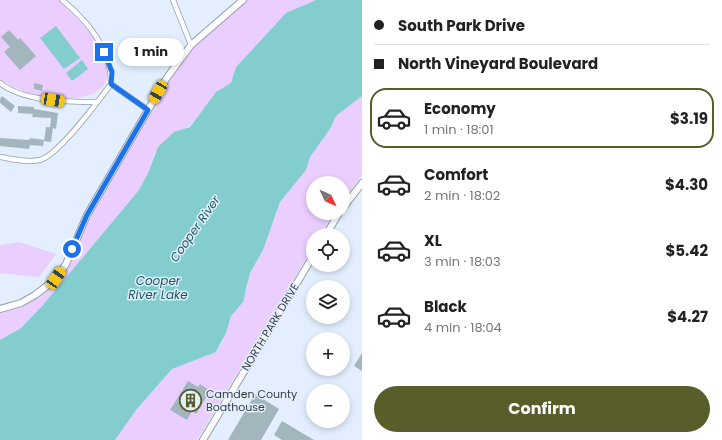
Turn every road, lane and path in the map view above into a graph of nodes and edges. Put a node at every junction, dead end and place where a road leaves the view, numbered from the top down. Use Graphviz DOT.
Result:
graph roads {
  1 [pos="62,0"];
  2 [pos="172,0"];
  3 [pos="244,0"];
  4 [pos="191,45"];
  5 [pos="0,84"];
  6 [pos="111,84"];
  7 [pos="97,102"];
  8 [pos="148,110"];
  9 [pos="0,157"];
  10 [pos="362,183"];
  11 [pos="350,199"];
  12 [pos="306,268"];
  13 [pos="0,309"];
  14 [pos="202,440"];
  1 -- 6 [label="street"];
  2 -- 4 [label="street"];
  3 -- 4 [label="street"];
  4 -- 8 [label="street"];
  5 -- 7 [label="street"];
  6 -- 7 [label="street"];
  6 -- 8 [label="street"];
  7 -- 9 [label="street"];
  8 -- 13 [label="street"];
  10 -- 11 [label="street"];
  12 -- 14 [label="street, NORTH PARK DRIVE"];
}
